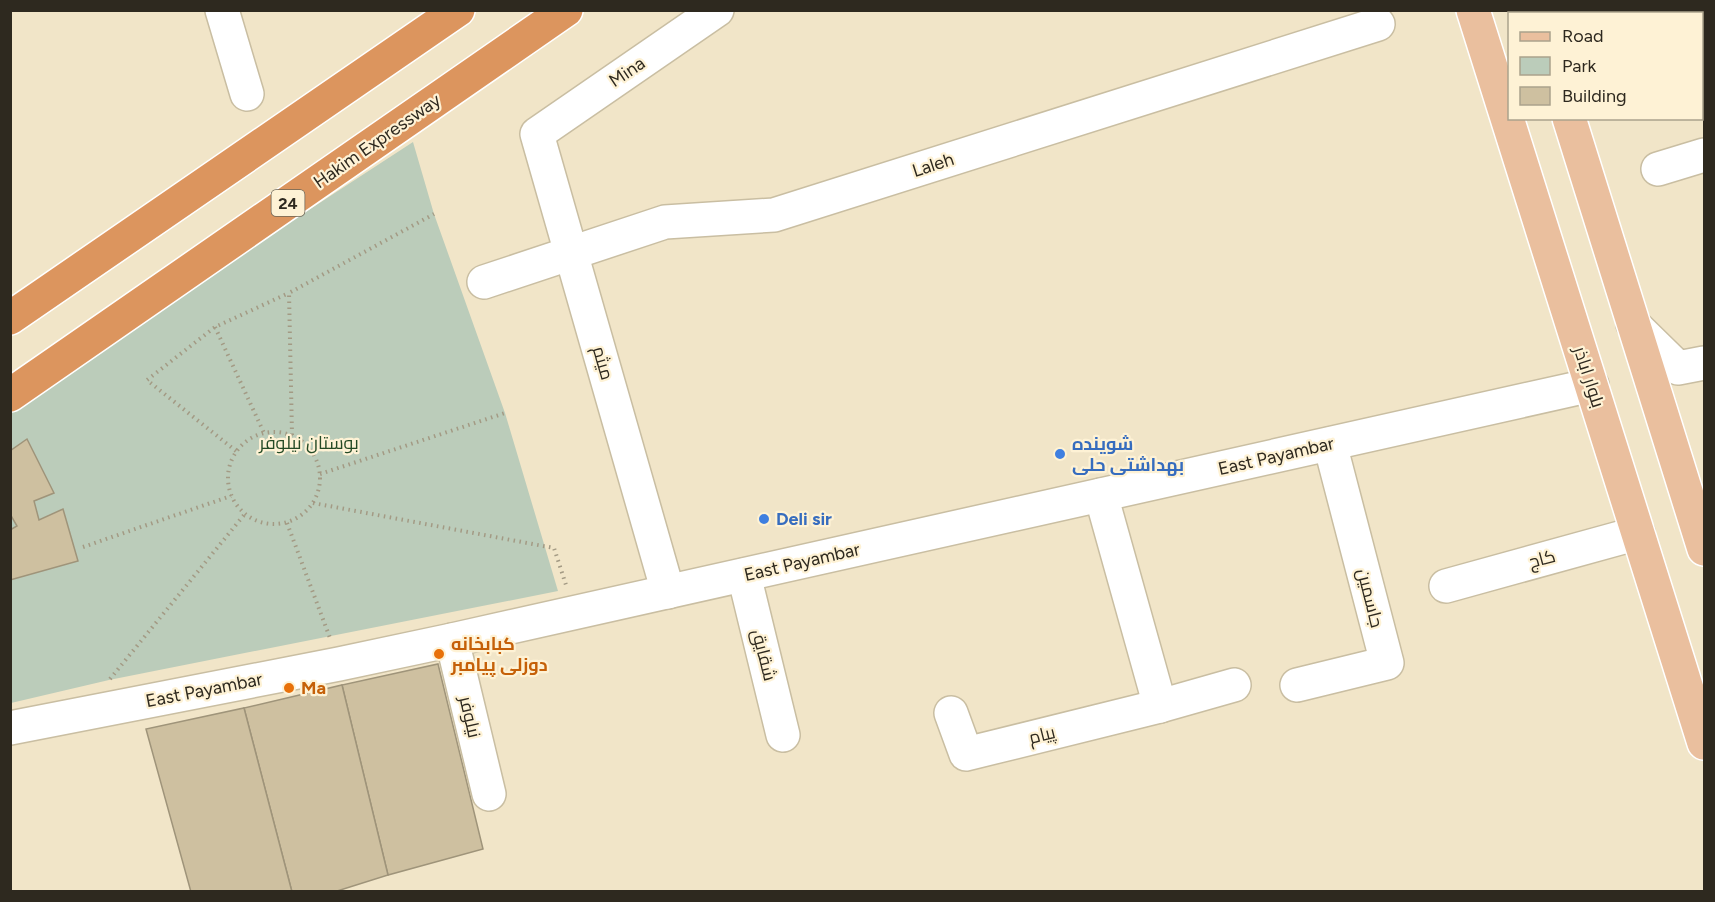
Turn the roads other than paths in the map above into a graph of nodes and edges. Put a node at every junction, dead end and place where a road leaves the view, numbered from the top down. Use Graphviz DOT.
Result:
graph roads {
  1 [pos="222,10"];
  2 [pos="458,10"];
  3 [pos="566,10"];
  4 [pos="717,10"];
  5 [pos="1473,10"];
  6 [pos="1377,24"];
  7 [pos="247,94"];
  8 [pos="1570,120"];
  9 [pos="537,134"];
  10 [pos="1704,155"];
  11 [pos="1658,169"];
  12 [pos="571,253"];
  13 [pos="483,282"];
  14 [pos="10,318"];
  15 [pos="1634,324"];
  16 [pos="1704,363"];
  17 [pos="1592,385"];
  18 [pos="10,395"];
  19 [pos="1330,444"];
  20 [pos="1101,495"];
  21 [pos="1638,533"];
  22 [pos="1704,549"];
  23 [pos="744,576"];
  24 [pos="1446,586"];
  25 [pos="669,592"];
  26 [pos="452,640"];
  27 [pos="1297,685"];
  28 [pos="1234,686"];
  29 [pos="1160,706"];
  30 [pos="951,713"];
  31 [pos="10,728"];
  32 [pos="783,735"];
  33 [pos="1704,743"];
  34 [pos="489,794"];
  1 -- 7 [label="street"];
  2 -- 14 [label="highway"];
  3 -- 18 [label="highway, Hakim Expressway / 24"];
  4 -- 9 [label="street, Mina"];
  5 -- 17 [label="main road, بلوار اباذر"];
  6 -- 12 [label="street, Laleh"];
  8 -- 15 [label="main road"];
  9 -- 12 [label="street, میثم"];
  10 -- 11 [label="street"];
  12 -- 13 [label="street, Laleh"];
  12 -- 25 [label="street, میثم"];
  15 -- 16 [label="street"];
  15 -- 22 [label="main road"];
  17 -- 19 [label="street, East Payambar"];
  17 -- 21 [label="main road, بلوار اباذر"];
  19 -- 20 [label="street, East Payambar"];
  19 -- 27 [label="street, جاسمین"];
  20 -- 23 [label="street, East Payambar"];
  20 -- 29 [label="street"];
  21 -- 24 [label="street, کاج"];
  21 -- 33 [label="main road, بلوار اباذر"];
  23 -- 25 [label="street, East Payambar"];
  23 -- 32 [label="street, شقایق"];
  25 -- 26 [label="street, East Payambar"];
  26 -- 31 [label="street, East Payambar"];
  26 -- 34 [label="street, نیلوفر"];
  28 -- 29 [label="street, پیام"];
  29 -- 30 [label="street, پیام"];
}
